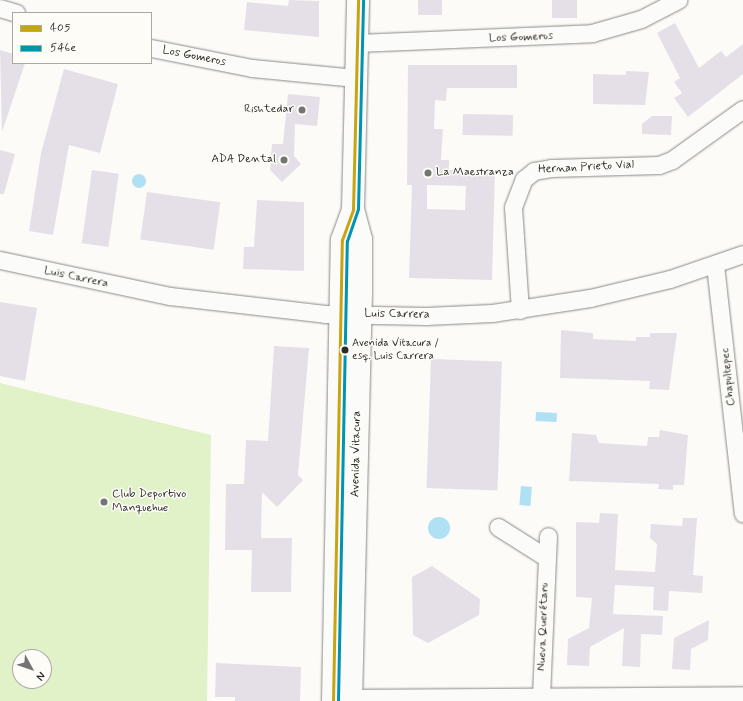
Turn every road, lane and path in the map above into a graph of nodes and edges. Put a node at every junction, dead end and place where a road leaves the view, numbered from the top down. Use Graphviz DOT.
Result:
graph roads {
  1 [pos="358,0"];
  2 [pos="678,0"];
  3 [pos="0,8"];
  4 [pos="13,12"];
  5 [pos="357,43"];
  6 [pos="152,48"];
  7 [pos="356,78"];
  8 [pos="743,109"];
  9 [pos="743,254"];
  10 [pos="0,260"];
  11 [pos="716,265"];
  12 [pos="520,310"];
  13 [pos="350,314"];
  14 [pos="743,513"];
  15 [pos="498,527"];
  16 [pos="548,536"];
  17 [pos="547,558"];
  18 [pos="743,695"];
  19 [pos="541,696"];
  20 [pos="623,698"];
  21 [pos="502,699"];
  22 [pos="345,700"];
  1 -- 5 [label="main road, Avenida Vitacura"];
  2 -- 5 [label="street, Los Gomeros"];
  3 -- 4 [label="street"];
  5 -- 7 [label="main road, Avenida Vitacura"];
  6 -- 7 [label="street, Los Gomeros"];
  7 -- 13 [label="main road, Avenida Vitacura"];
  8 -- 12 [label="street, Hernan Prieto Vial"];
  9 -- 11 [label="street, Luis Carrera"];
  10 -- 13 [label="street, Luis Carrera"];
  11 -- 12 [label="street, Luis Carrera"];
  11 -- 14 [label="street, Chapultepec"];
  12 -- 13 [label="street, Luis Carrera"];
  13 -- 22 [label="main road, Avenida Vitacura"];
  15 -- 17 [label="street"];
  16 -- 17 [label="street, Nueva Querétaro"];
  17 -- 19 [label="street, Nueva Querétaro"];
  18 -- 20 [label="street"];
  19 -- 20 [label="street"];
  19 -- 21 [label="street"];
  21 -- 22 [label="street"];
}
